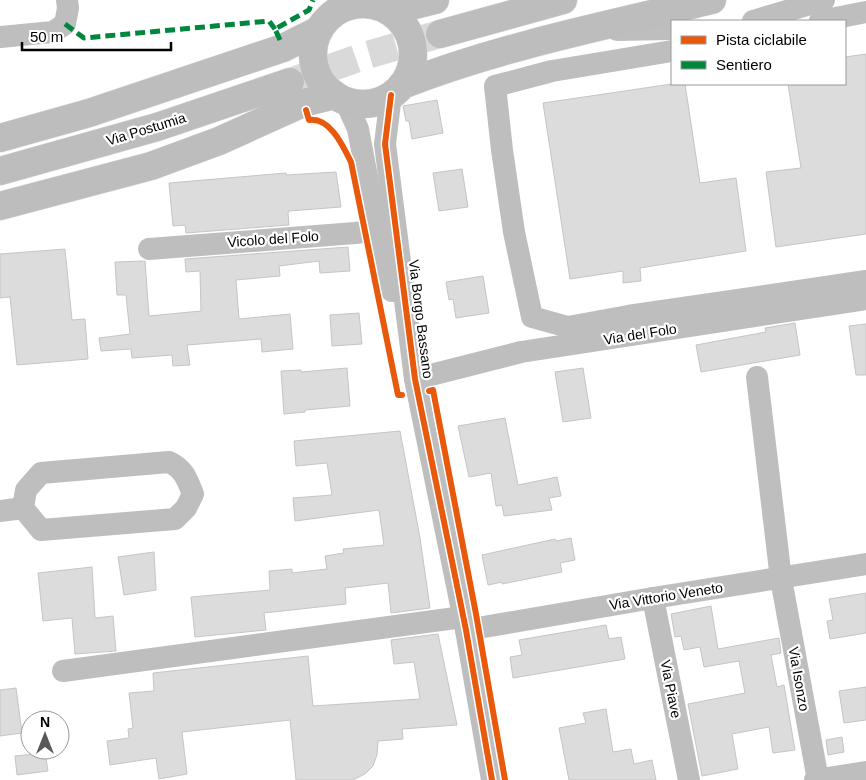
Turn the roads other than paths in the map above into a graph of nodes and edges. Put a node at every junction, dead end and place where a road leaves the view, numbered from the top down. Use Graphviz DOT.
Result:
graph roads {
  1 [pos="68,0"];
  2 [pos="435,0"];
  3 [pos="563,0"];
  4 [pos="712,0"];
  5 [pos="824,0"];
  6 [pos="377,5"];
  7 [pos="866,12"];
  8 [pos="323,19"];
  9 [pos="756,20"];
  10 [pos="825,20"];
  11 [pos="866,22"];
  12 [pos="846,26"];
  13 [pos="671,29"];
  14 [pos="579,32"];
  15 [pos="440,34"];
  16 [pos="0,37"];
  17 [pos="671,52"];
  18 [pos="290,82"];
  19 [pos="397,90"];
  20 [pos="340,98"];
  21 [pos="0,138"];
  22 [pos="0,171"];
  23 [pos="0,206"];
  24 [pos="387,229"];
  25 [pos="149,249"];
  26 [pos="866,281"];
  27 [pos="866,299"];
  28 [pos="757,377"];
  29 [pos="415,378"];
  30 [pos="23,508"];
  31 [pos="0,511"];
  32 [pos="866,564"];
  33 [pos="781,578"];
  34 [pos="653,598"];
  35 [pos="464,624"];
  36 [pos="62,671"];
  37 [pos="866,772"];
  38 [pos="492,780"];
  39 [pos="689,780"];
  40 [pos="817,780"];
  1 -- 16 [label="street"];
  2 -- 6 [label="main road"];
  3 -- 15 [label="main road"];
  4 -- 14 [label="main road"];
  5 -- 9 [label="street"];
  6 -- 8 [label="main road"];
  6 -- 19 [label="main road, Via Borgo Bassano"];
  7 -- 10 [label="street"];
  8 -- 20 [label="main road, Via Borgo Bassano"];
  8 -- 21 [label="main road"];
  11 -- 12 [label="street"];
  13 -- 14 [label="street"];
  14 -- 19 [label="main road"];
  17 -- 26 [label="street"];
  18 -- 22 [label="main road, Via Postumia"];
  19 -- 20 [label="main road"];
  19 -- 24 [label="street, Via Borgo Bassano"];
  20 -- 23 [label="main road"];
  20 -- 24 [label="street, Via Borgo Bassano"];
  24 -- 25 [label="street, Vicolo del Folo"];
  24 -- 29 [label="street, Via Borgo Bassano"];
  27 -- 29 [label="street, Via del Folo"];
  28 -- 33 [label="street, Via Isonzo"];
  29 -- 35 [label="street, Via Borgo Bassano"];
  30 -- 30 [label="street"];
  30 -- 31 [label="street"];
  32 -- 33 [label="street, Via Vittorio Veneto"];
  33 -- 34 [label="street, Via Vittorio Veneto"];
  33 -- 40 [label="street, Via Isonzo"];
  34 -- 35 [label="street, Via Vittorio Veneto"];
  34 -- 39 [label="street, Via Piave"];
  35 -- 36 [label="street, Via Vittorio Veneto"];
  35 -- 38 [label="street, Via Borgo Bassano"];
  37 -- 40 [label="street"];
}
